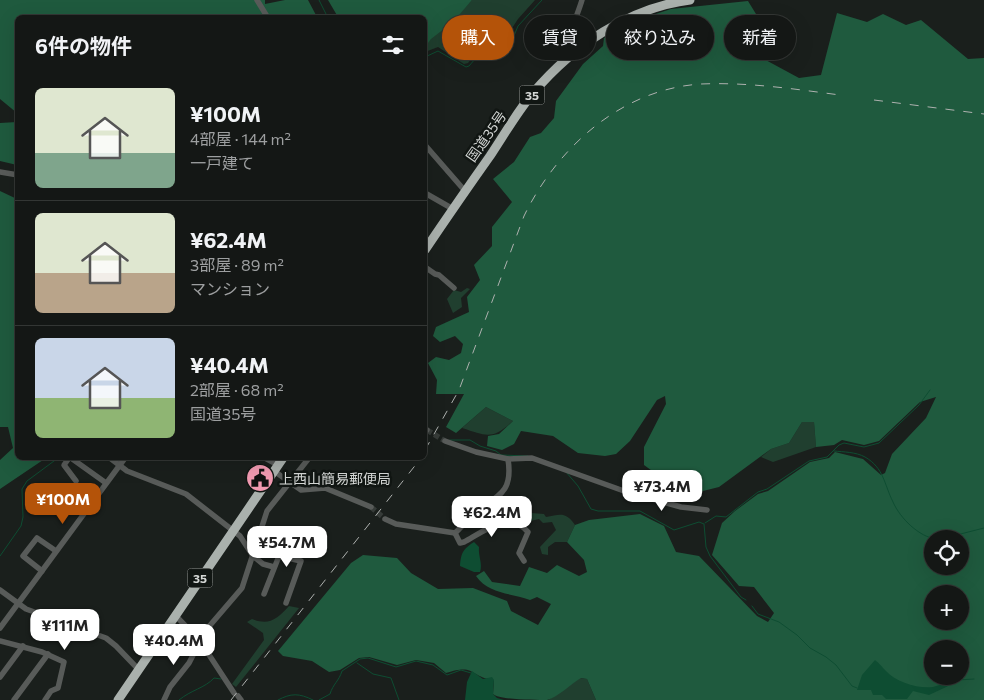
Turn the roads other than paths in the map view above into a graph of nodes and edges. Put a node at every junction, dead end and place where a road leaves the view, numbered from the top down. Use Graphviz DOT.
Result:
graph roads {
  1 [pos="257,0"];
  2 [pos="582,0"];
  3 [pos="690,0"];
  4 [pos="266,15"];
  5 [pos="563,62"];
  6 [pos="427,147"];
  7 [pos="0,172"];
  8 [pos="15,174"];
  9 [pos="465,191"];
  10 [pos="427,194"];
  11 [pos="453,209"];
  12 [pos="427,247"];
  13 [pos="427,269"];
  14 [pos="454,288"];
  15 [pos="445,441"];
  16 [pos="508,459"];
  17 [pos="68,460"];
  18 [pos="73,460"];
  19 [pos="113,460"];
  20 [pos="123,460"];
  21 [pos="307,460"];
  22 [pos="120,464"];
  23 [pos="278,465"];
  24 [pos="76,481"];
  25 [pos="289,481"];
  26 [pos="106,483"];
  27 [pos="371,507"];
  28 [pos="707,510"];
  29 [pos="385,519"];
  30 [pos="233,531"];
  31 [pos="455,533"];
  32 [pos="56,551"];
  33 [pos="254,556"];
  34 [pos="524,561"];
  35 [pos="274,567"];
  36 [pos="42,571"];
  37 [pos="0,590"];
  38 [pos="264,594"];
  39 [pos="286,603"];
  40 [pos="18,604"];
  41 [pos="175,615"];
  42 [pos="0,628"];
  43 [pos="0,641"];
  44 [pos="200,641"];
  45 [pos="22,646"];
  46 [pos="48,654"];
  47 [pos="139,670"];
  48 [pos="0,677"];
  49 [pos="238,696"];
  50 [pos="14,700"];
  51 [pos="45,700"];
  52 [pos="118,700"];
  53 [pos="164,700"];
  1 -- 4 [label="street"];
  2 -- 5 [label="street"];
  3 -- 5 [label="highway, 国道35号 / 35"];
  5 -- 9 [label="highway, 国道35号 / 35"];
  6 -- 9 [label="street"];
  7 -- 8 [label="street"];
  9 -- 11 [label="highway, 国道35号 / 35"];
  10 -- 11 [label="street"];
  11 -- 12 [label="highway, 国道35号 / 35"];
  13 -- 14 [label="street"];
  15 -- 16 [label="street"];
  16 -- 28 [label="street"];
  16 -- 31 [label="street"];
  17 -- 24 [label="street"];
  18 -- 26 [label="street"];
  19 -- 22 [label="street"];
  20 -- 22 [label="street"];
  21 -- 25 [label="street"];
  22 -- 26 [label="street"];
  22 -- 30 [label="street"];
  23 -- 25 [label="street"];
  23 -- 30 [label="highway, 35"];
  25 -- 27 [label="street"];
  25 -- 33 [label="street"];
  26 -- 32 [label="street"];
  29 -- 31 [label="street"];
  30 -- 33 [label="street"];
  30 -- 41 [label="highway, 35"];
  31 -- 34 [label="street"];
  32 -- 36 [label="street"];
  32 -- 36 [label="street"];
  33 -- 35 [label="street"];
  33 -- 44 [label="street"];
  35 -- 38 [label="street"];
  35 -- 39 [label="street"];
  36 -- 40 [label="street"];
  37 -- 40 [label="street"];
  40 -- 42 [label="street"];
  40 -- 47 [label="street"];
  41 -- 44 [label="street"];
  41 -- 47 [label="highway, 35"];
  43 -- 45 [label="street"];
  44 -- 49 [label="street"];
  44 -- 53 [label="street"];
  45 -- 46 [label="street"];
  45 -- 48 [label="street"];
  46 -- 50 [label="street"];
  46 -- 51 [label="street"];
  47 -- 52 [label="highway, 35"];
}
